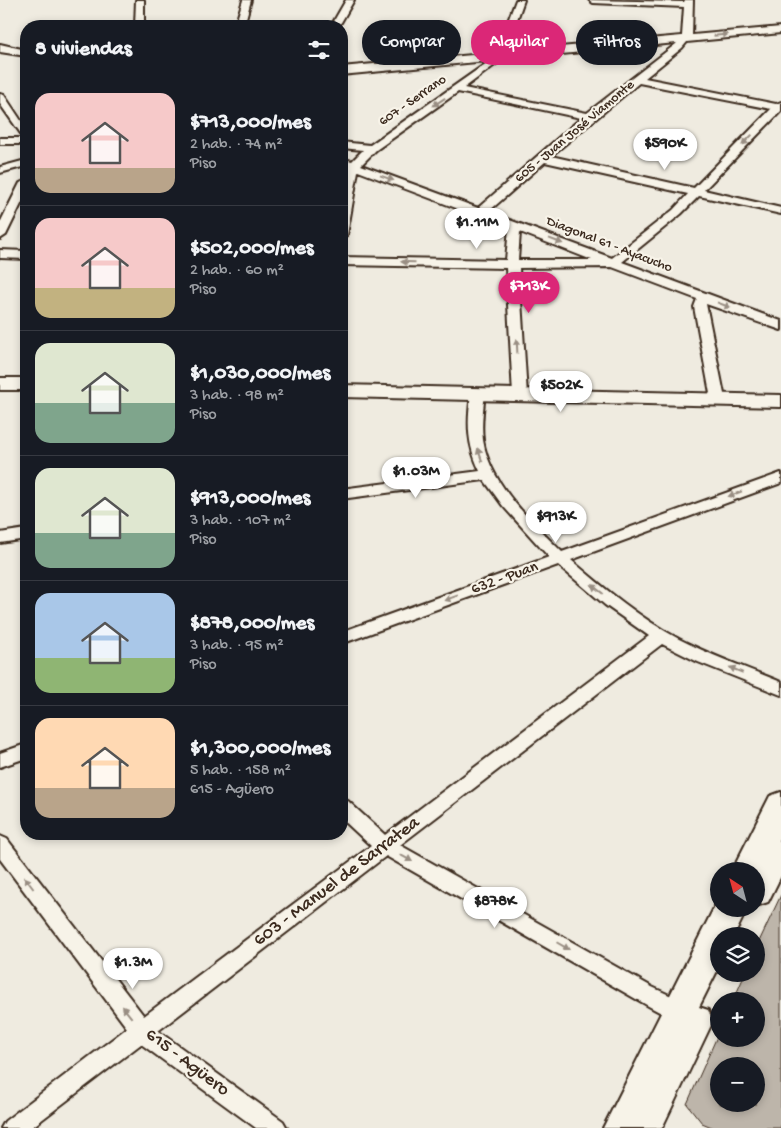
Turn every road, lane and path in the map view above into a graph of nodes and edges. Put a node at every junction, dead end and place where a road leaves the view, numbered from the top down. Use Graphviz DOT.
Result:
graph roads {
  1 [pos="140,0"];
  2 [pos="247,0"];
  3 [pos="350,0"];
  4 [pos="520,0"];
  5 [pos="593,0"];
  6 [pos="689,2"];
  7 [pos="140,20"];
  8 [pos="241,20"];
  9 [pos="339,20"];
  10 [pos="513,20"];
  11 [pos="781,30"];
  12 [pos="686,39"];
  13 [pos="0,48"];
  14 [pos="566,50"];
  15 [pos="20,52"];
  16 [pos="471,59"];
  17 [pos="490,65"];
  18 [pos="348,70"];
  19 [pos="636,79"];
  20 [pos="457,89"];
  21 [pos="0,97"];
  22 [pos="780,107"];
  23 [pos="589,117"];
  24 [pos="20,125"];
  25 [pos="0,141"];
  26 [pos="20,141"];
  27 [pos="348,146"];
  28 [pos="372,148"];
  29 [pos="543,158"];
  30 [pos="348,162"];
  31 [pos="348,163"];
  32 [pos="20,165"];
  33 [pos="0,170"];
  34 [pos="696,191"];
  35 [pos="20,195"];
  36 [pos="781,210"];
  37 [pos="480,212"];
  38 [pos="516,226"];
  39 [pos="0,235"];
  40 [pos="0,254"];
  41 [pos="20,254"];
  42 [pos="348,261"];
  43 [pos="614,263"];
  44 [pos="512,264"];
  45 [pos="706,298"];
  46 [pos="781,326"];
  47 [pos="0,384"];
  48 [pos="20,384"];
  49 [pos="348,390"];
  50 [pos="478,394"];
  51 [pos="520,395"];
  52 [pos="718,399"];
  53 [pos="781,401"];
  54 [pos="488,475"];
  55 [pos="781,478"];
  56 [pos="348,493"];
  57 [pos="20,535"];
  58 [pos="0,538"];
  59 [pos="561,558"];
  60 [pos="348,635"];
  61 [pos="661,636"];
  62 [pos="781,689"];
  63 [pos="20,753"];
  64 [pos="0,760"];
  65 [pos="781,804"];
  66 [pos="348,813"];
  67 [pos="781,842"];
  68 [pos="0,844"];
  69 [pos="385,846"];
  70 [pos="752,862"];
  71 [pos="765,875"];
  72 [pos="726,918"];
  73 [pos="711,982"];
  74 [pos="688,1015"];
  75 [pos="142,1031"];
  76 [pos="13,1128"];
  77 [pos="275,1128"];
  78 [pos="622,1128"];
  79 [pos="643,1128"];
  1 -- 7 [label="street"];
  2 -- 8 [label="street"];
  3 -- 9 [label="street"];
  4 -- 10 [label="street"];
  5 -- 6 [label="street"];
  6 -- 12 [label="street"];
  12 -- 11 [label="street, one-way"];
  12 -- 14 [label="street"];
  12 -- 19 [label="street, 605 - Juan José Viamonte"];
  13 -- 15 [label="street"];
  16 -- 18 [label="street"];
  17 -- 20 [label="street, 607 - Serrano"];
  19 -- 22 [label="street"];
  19 -- 23 [label="street, 605 - Juan José Viamonte"];
  20 -- 23 [label="street"];
  20 -- 28 [label="street, 607 - Serrano, one-way"];
  21 -- 24 [label="street"];
  22 -- 34 [label="street, one-way"];
  23 -- 29 [label="street, 605 - Juan José Viamonte"];
  25 -- 26 [label="street"];
  27 -- 28 [label="street"];
  28 -- 30 [label="street, 607 - Serrano"];
  29 -- 34 [label="street"];
  29 -- 37 [label="street, 605 - Juan José Viamonte"];
  31 -- 37 [label="street, Diagonal 61 - Ayacucho, one-way"];
  32 -- 33 [label="street"];
  34 -- 36 [label="street"];
  34 -- 43 [label="street"];
  35 -- 39 [label="street"];
  37 -- 38 [label="street, Diagonal 61 - Ayacucho"];
  38 -- 43 [label="street, Diagonal 61 - Ayacucho, one-way"];
  38 -- 44 [label="street"];
  40 -- 41 [label="street"];
  44 -- 42 [label="street, one-way"];
  43 -- 44 [label="street"];
  43 -- 45 [label="street, Diagonal 61 - Ayacucho"];
  51 -- 44 [label="street, one-way"];
  45 -- 46 [label="street, Diagonal 61 - Ayacucho, one-way"];
  45 -- 52 [label="street"];
  47 -- 48 [label="main road"];
  49 -- 50 [label="main road"];
  50 -- 51 [label="main road"];
  54 -- 50 [label="street, one-way"];
  51 -- 52 [label="main road"];
  52 -- 53 [label="main road"];
  54 -- 56 [label="street"];
  54 -- 59 [label="street"];
  55 -- 59 [label="street, 632 - Puan, one-way"];
  57 -- 58 [label="street"];
  59 -- 60 [label="street, 632 - Puan, one-way"];
  61 -- 59 [label="street, one-way"];
  62 -- 61 [label="street, one-way"];
  61 -- 69 [label="street, 603 - Manuel de Sarratea"];
  63 -- 64 [label="street"];
  65 -- 70 [label="main road"];
  66 -- 69 [label="street"];
  67 -- 71 [label="main road"];
  75 -- 68 [label="street, 615 - Agüero, one-way"];
  69 -- 74 [label="street, one-way"];
  69 -- 75 [label="street, 603 - Manuel de Sarratea"];
  72 -- 74 [label="main road"];
  73 -- 74 [label="main road"];
  74 -- 78 [label="main road"];
  74 -- 79 [label="main road"];
  75 -- 76 [label="street, 603 - Manuel de Sarratea"];
  75 -- 77 [label="street, 615 - Agüero"];
}
